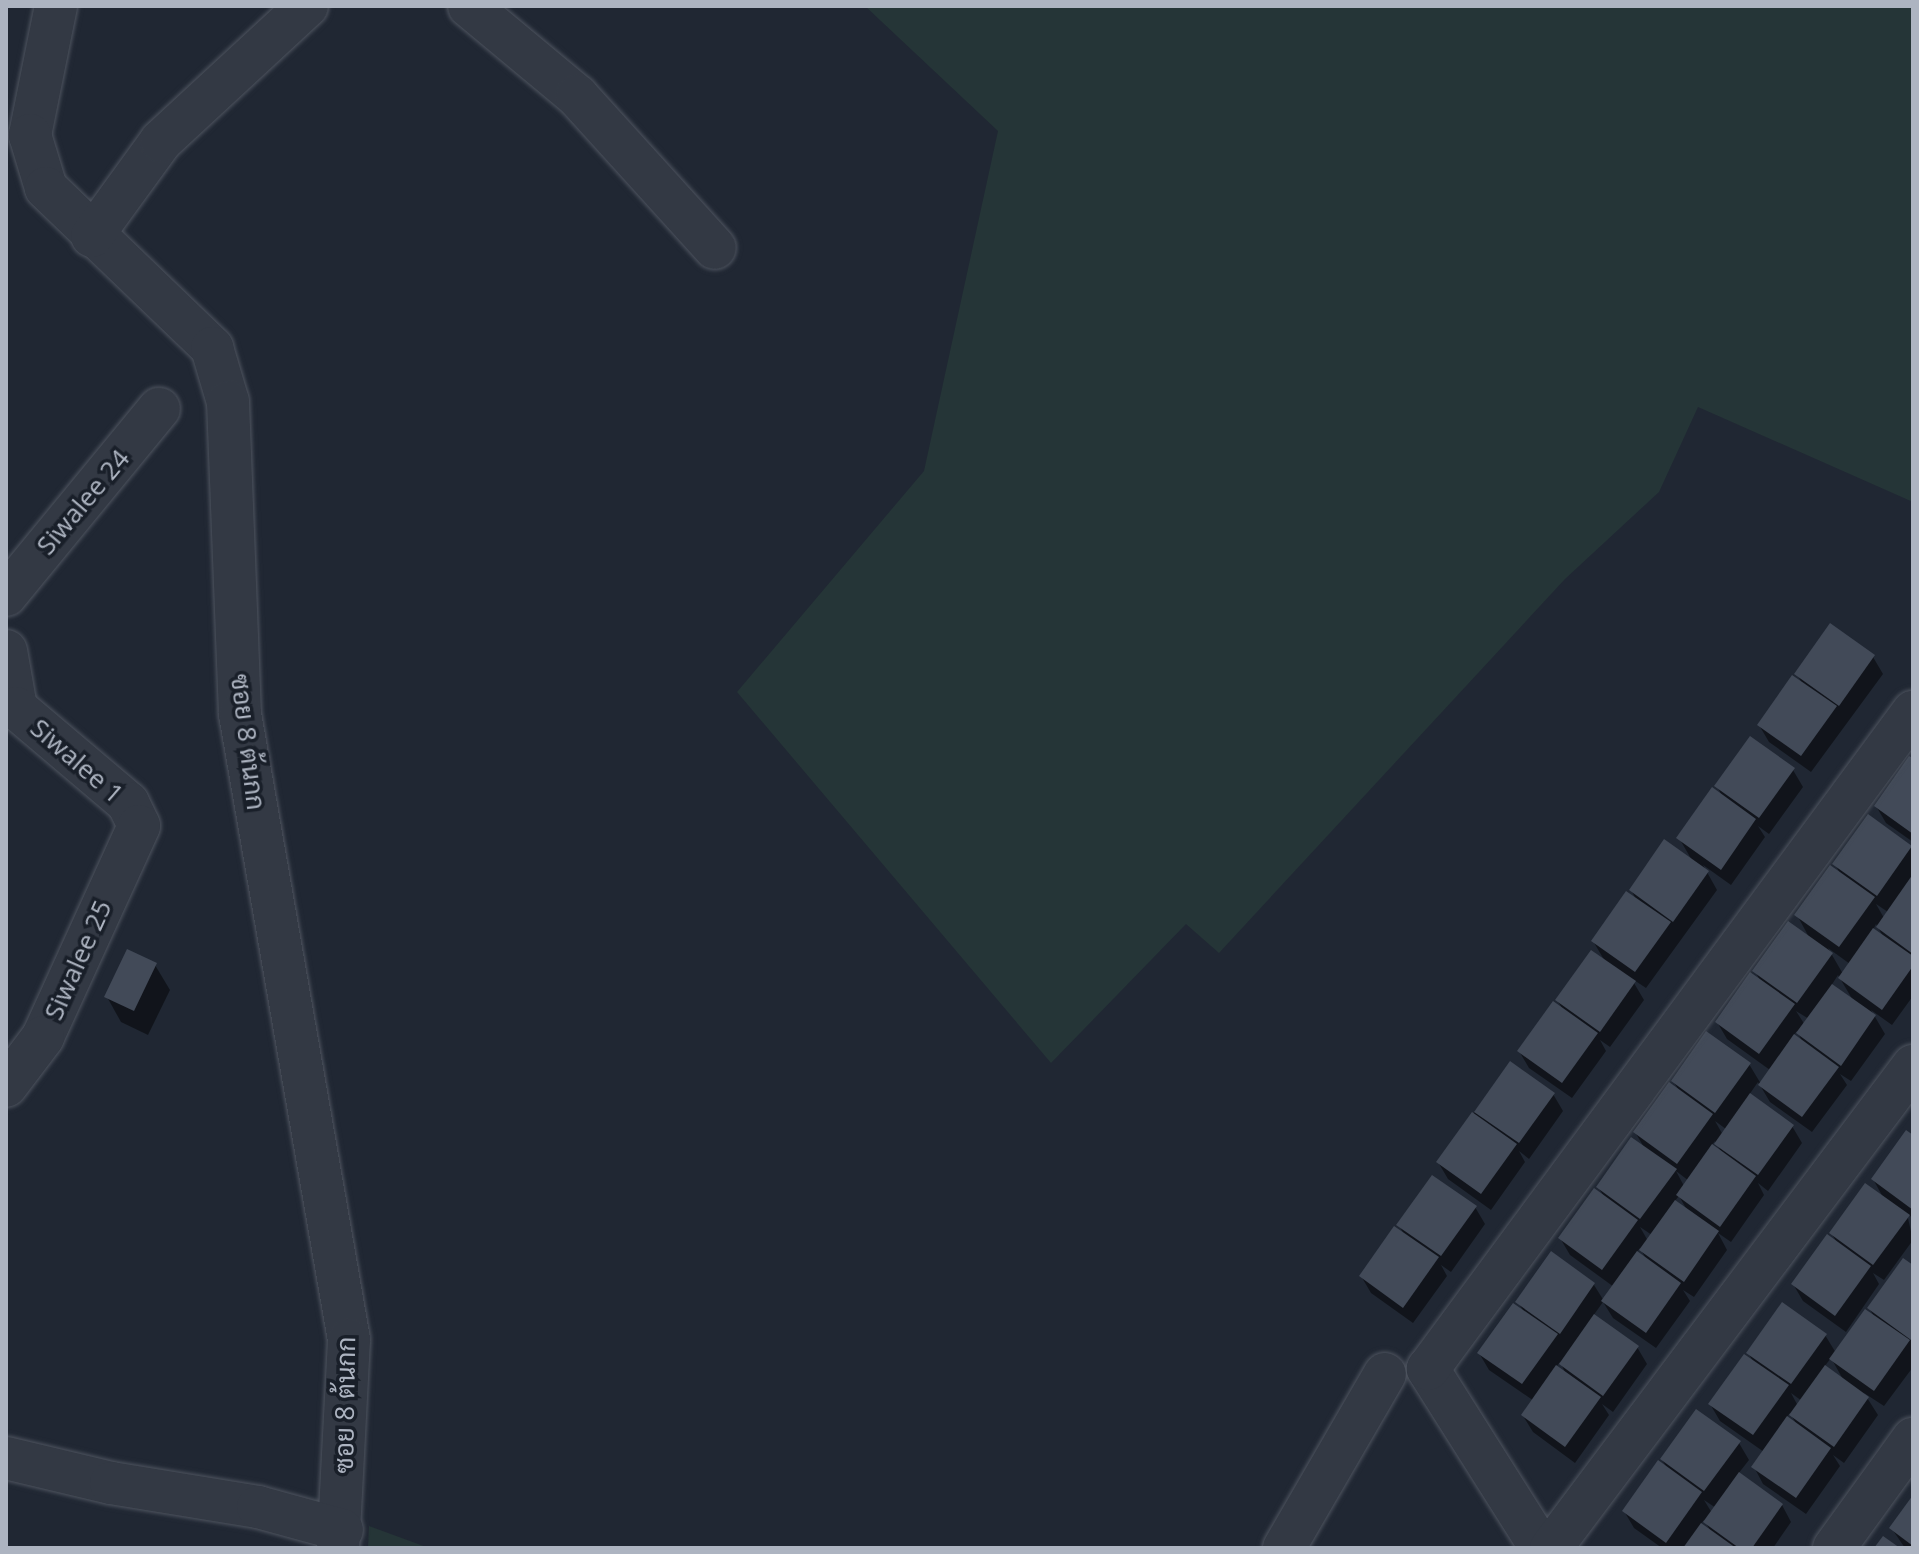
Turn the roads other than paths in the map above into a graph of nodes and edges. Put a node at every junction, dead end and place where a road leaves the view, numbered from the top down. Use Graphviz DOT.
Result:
graph roads {
  1 [pos="56,6"];
  2 [pos="307,6"];
  3 [pos="469,6"];
  4 [pos="92,236"];
  5 [pos="715,248"];
  6 [pos="159,409"];
  7 [pos="6,595"];
  8 [pos="6,651"];
  9 [pos="1913,712"];
  10 [pos="139,826"];
  11 [pos="1913,1066"];
  12 [pos="6,1086"];
  13 [pos="1385,1374"];
  14 [pos="1913,1439"];
  15 [pos="6,1458"];
  16 [pos="340,1539"];
  17 [pos="1284,1548"];
  18 [pos="1541,1548"];
  19 [pos="1551,1548"];
  20 [pos="1834,1548"];
  1 -- 4 [label="street, ซอย 8 ต้นกก"];
  2 -- 4 [label="street"];
  3 -- 5 [label="street"];
  4 -- 16 [label="street, ซอย 8 ต้นกก"];
  6 -- 7 [label="street, Siwalee 24"];
  8 -- 10 [label="street, Siwalee 1"];
  9 -- 18 [label="street"];
  10 -- 12 [label="street, Siwalee 25"];
  11 -- 19 [label="street"];
  13 -- 17 [label="street"];
  14 -- 20 [label="street"];
  15 -- 16 [label="street"];
}
